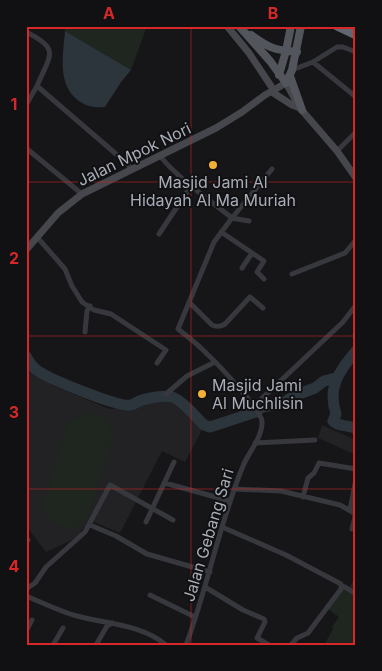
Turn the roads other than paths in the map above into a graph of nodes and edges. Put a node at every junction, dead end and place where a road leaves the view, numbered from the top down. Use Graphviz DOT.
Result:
graph roads {
  1 [pos="227,26"];
  2 [pos="291,26"];
  3 [pos="302,26"];
  4 [pos="337,26"];
  5 [pos="240,27"];
  6 [pos="26,32"];
  7 [pos="356,34"];
  8 [pos="286,51"];
  9 [pos="297,52"];
  10 [pos="356,52"];
  11 [pos="313,62"];
  12 [pos="291,73"];
  13 [pos="279,74"];
  14 [pos="286,83"];
  15 [pos="37,86"];
  16 [pos="269,91"];
  17 [pos="356,97"];
  18 [pos="26,105"];
  19 [pos="301,109"];
  20 [pos="356,132"];
  21 [pos="26,148"];
  22 [pos="337,151"];
  23 [pos="160,156"];
  24 [pos="132,169"];
  25 [pos="272,169"];
  26 [pos="356,178"];
  27 [pos="191,186"];
  28 [pos="82,194"];
  29 [pos="232,218"];
  30 [pos="249,221"];
  31 [pos="221,232"];
  32 [pos="159,234"];
  33 [pos="37,237"];
  34 [pos="356,240"];
  35 [pos="26,250"];
  36 [pos="252,253"];
  37 [pos="242,268"];
  38 [pos="292,274"];
  39 [pos="264,279"];
  40 [pos="189,302"];
  41 [pos="356,305"];
  42 [pos="90,306"];
  43 [pos="263,308"];
  44 [pos="85,332"];
  45 [pos="215,362"];
  46 [pos="157,363"];
  47 [pos="166,394"];
  48 [pos="254,407"];
  49 [pos="315,440"];
  50 [pos="255,443"];
  51 [pos="174,462"];
  52 [pos="356,469"];
  53 [pos="356,479"];
  54 [pos="165,483"];
  55 [pos="234,488"];
  56 [pos="304,497"];
  57 [pos="230,501"];
  58 [pos="152,509"];
  59 [pos="350,510"];
  60 [pos="173,520"];
  61 [pos="146,522"];
  62 [pos="90,525"];
  63 [pos="222,527"];
  64 [pos="352,529"];
  65 [pos="210,572"];
  66 [pos="342,586"];
  67 [pos="205,587"];
  68 [pos="26,589"];
  69 [pos="356,594"];
  70 [pos="150,595"];
  71 [pos="26,596"];
  72 [pos="195,617"];
  73 [pos="32,620"];
  74 [pos="112,623"];
  75 [pos="63,628"];
  76 [pos="26,631"];
  77 [pos="53,645"];
  78 [pos="96,645"];
  79 [pos="166,645"];
  80 [pos="186,645"];
  81 [pos="268,645"];
  82 [pos="291,645"];
  1 -- 16 [label="main road"];
  2 -- 8 [label="main road"];
  3 -- 9 [label="main road"];
  4 -- 7 [label="highway"];
  5 -- 8 [label="main road"];
  5 -- 13 [label="main road"];
  6 -- 15 [label="street"];
  8 -- 9 [label="main road"];
  8 -- 13 [label="main road"];
  9 -- 12 [label="main road"];
  10 -- 11 [label="street"];
  11 -- 12 [label="street"];
  11 -- 17 [label="street"];
  12 -- 14 [label="main road"];
  12 -- 19 [label="main road"];
  13 -- 14 [label="main road"];
  13 -- 16 [label="main road, Jalan Mpok Nori"];
  14 -- 16 [label="main road, Jalan Mpok Nori"];
  14 -- 19 [label="main road"];
  15 -- 18 [label="street"];
  15 -- 24 [label="street"];
  16 -- 19 [label="main road"];
  16 -- 23 [label="main road, Jalan Mpok Nori"];
  19 -- 22 [label="main road"];
  20 -- 22 [label="street"];
  21 -- 28 [label="street"];
  22 -- 26 [label="main road"];
  23 -- 24 [label="main road, Jalan Mpok Nori"];
  23 -- 27 [label="street"];
  24 -- 28 [label="main road, Jalan Mpok Nori"];
  25 -- 29 [label="street, Jalan Gebang Sari"];
  27 -- 29 [label="street"];
  27 -- 32 [label="street"];
  28 -- 33 [label="main road, Jalan Mpok Nori"];
  29 -- 30 [label="street"];
  29 -- 31 [label="street, Jalan Gebang Sari"];
  31 -- 36 [label="street"];
  31 -- 40 [label="street, Jalan Gebang Sari"];
  33 -- 35 [label="main road, Jalan Mpok Nori"];
  33 -- 42 [label="street"];
  34 -- 38 [label="street"];
  36 -- 37 [label="street"];
  36 -- 39 [label="street"];
  40 -- 43 [label="street"];
  40 -- 45 [label="street, Jalan Gebang Sari"];
  41 -- 48 [label="street"];
  42 -- 44 [label="street"];
  42 -- 46 [label="street"];
  45 -- 47 [label="street"];
  45 -- 48 [label="street, Jalan Gebang Sari"];
  48 -- 50 [label="street, Jalan Gebang Sari"];
  49 -- 50 [label="street"];
  50 -- 55 [label="street, Jalan Gebang Sari"];
  51 -- 54 [label="street"];
  52 -- 56 [label="street"];
  53 -- 59 [label="street"];
  54 -- 57 [label="street"];
  54 -- 58 [label="street"];
  55 -- 56 [label="street"];
  55 -- 57 [label="street, Jalan Gebang Sari"];
  56 -- 59 [label="street"];
  57 -- 63 [label="street, Jalan Gebang Sari"];
  58 -- 60 [label="street"];
  58 -- 61 [label="street"];
  58 -- 62 [label="street"];
  59 -- 64 [label="street"];
  62 -- 65 [label="street"];
  62 -- 68 [label="street"];
  63 -- 65 [label="street, Jalan Gebang Sari"];
  63 -- 66 [label="street"];
  65 -- 67 [label="street, Jalan Gebang Sari"];
  66 -- 69 [label="street"];
  66 -- 82 [label="street"];
  67 -- 72 [label="street, Jalan Gebang Sari"];
  67 -- 81 [label="street"];
  70 -- 72 [label="street"];
  71 -- 74 [label="street"];
  72 -- 80 [label="street, Jalan Gebang Sari"];
  73 -- 76 [label="street"];
  74 -- 78 [label="street"];
  74 -- 79 [label="street"];
  75 -- 77 [label="street"];
}
